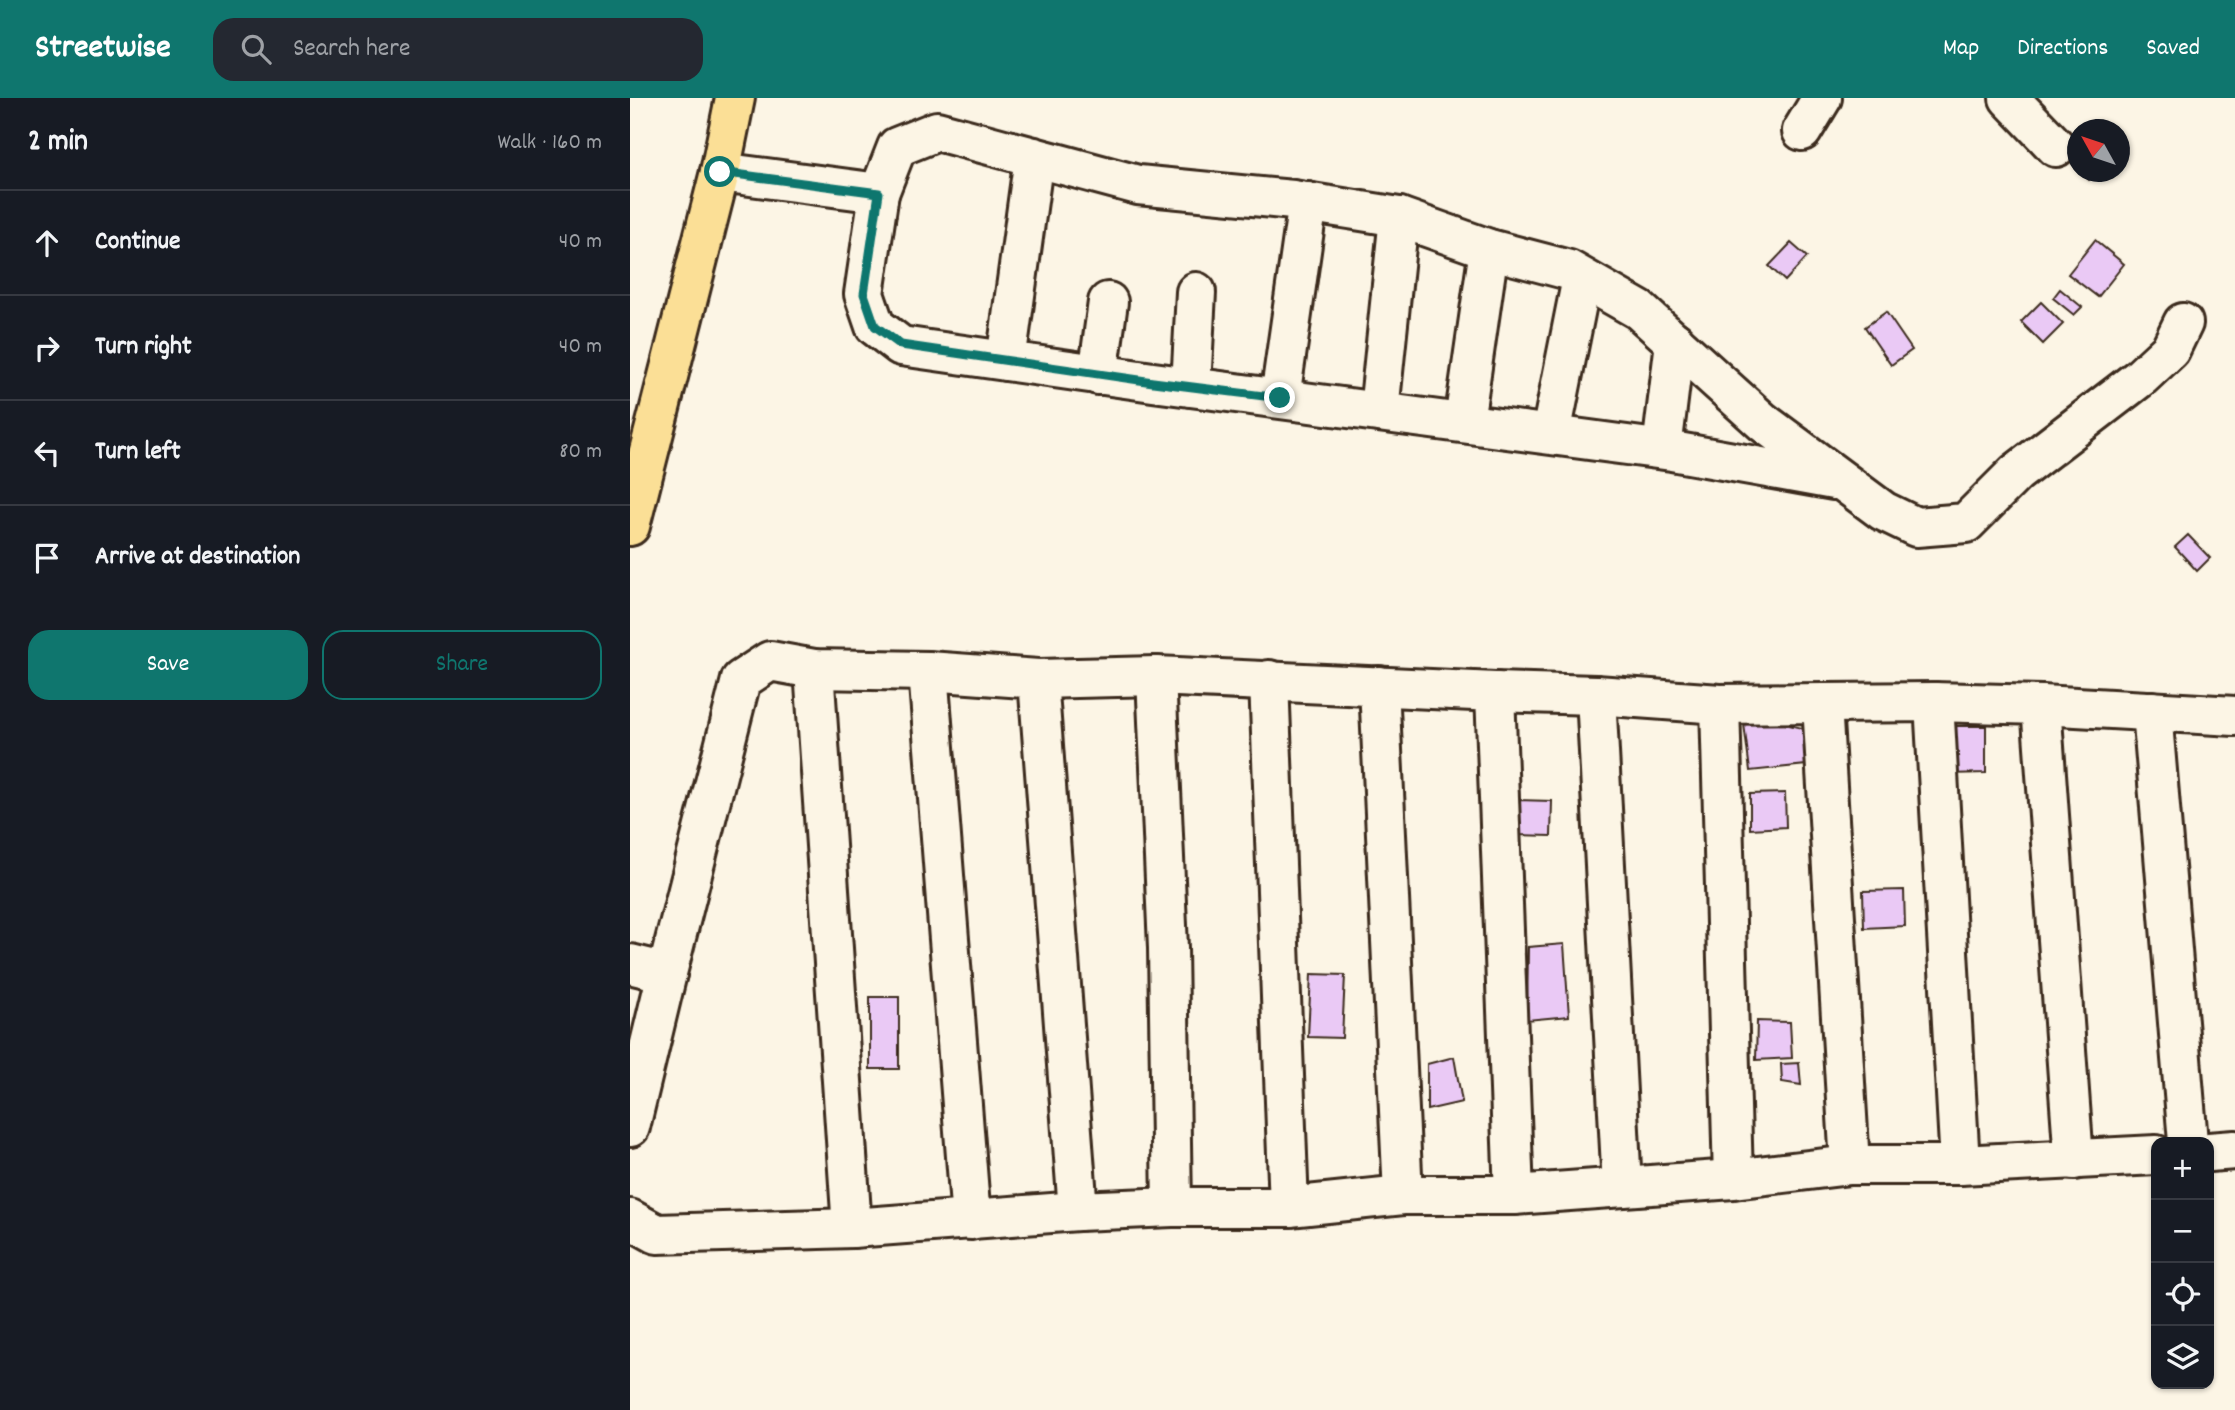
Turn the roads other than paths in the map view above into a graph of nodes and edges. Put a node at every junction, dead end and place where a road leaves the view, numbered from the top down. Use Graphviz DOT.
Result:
graph roads {
  1 [pos="735,98"];
  2 [pos="1822,98"];
  3 [pos="2009,98"];
  4 [pos="1801,131"];
  5 [pos="2056,148"];
  6 [pos="1034,157"];
  7 [pos="720,172"];
  8 [pos="879,193"];
  9 [pos="1308,202"];
  10 [pos="1399,217"];
  11 [pos="1489,249"];
  12 [pos="1582,278"];
  13 [pos="1196,292"];
  14 [pos="1108,302"];
  15 [pos="2183,323"];
  16 [pos="1675,342"];
  17 [pos="1006,361"];
  18 [pos="1098,374"];
  19 [pos="1191,387"];
  20 [pos="1280,398"];
  21 [pos="1379,411"];
  22 [pos="1464,422"];
  23 [pos="1551,434"];
  24 [pos="1662,449"];
  25 [pos="1844,482"];
  26 [pos="630,526"];
  27 [pos="814,669"];
  28 [pos="928,671"];
  29 [pos="1156,676"];
  30 [pos="1038,679"];
  31 [pos="1269,680"];
  32 [pos="1379,686"];
  33 [pos="1495,692"];
  34 [pos="1596,695"];
  35 [pos="1934,702"];
  36 [pos="1720,704"];
  37 [pos="1822,704"];
  38 [pos="2042,705"];
  39 [pos="2152,711"];
  40 [pos="2235,716"];
  41 [pos="630,964"];
  42 [pos="667,973"];
  43 [pos="630,1127"];
  44 [pos="2188,1137"];
  45 [pos="2235,1150"];
  46 [pos="2214,1152"];
  47 [pos="2151,1155"];
  48 [pos="2074,1160"];
  49 [pos="1850,1165"];
  50 [pos="1961,1165"];
  51 [pos="1733,1179"];
  52 [pos="1622,1187"];
  53 [pos="1403,1195"];
  54 [pos="1514,1195"];
  55 [pos="1172,1207"];
  56 [pos="1289,1207"];
  57 [pos="1078,1211"];
  58 [pos="630,1219"];
  59 [pos="971,1220"];
  60 [pos="852,1228"];
  1 -- 7 [label="main road"];
  2 -- 4 [label="street"];
  3 -- 5 [label="street"];
  6 -- 8 [label="street"];
  6 -- 9 [label="street"];
  6 -- 17 [label="street"];
  7 -- 8 [label="street"];
  7 -- 26 [label="main road"];
  8 -- 17 [label="street"];
  9 -- 10 [label="street"];
  9 -- 20 [label="street"];
  10 -- 11 [label="street"];
  10 -- 21 [label="street"];
  11 -- 12 [label="street"];
  11 -- 22 [label="street"];
  12 -- 16 [label="street"];
  12 -- 23 [label="street"];
  13 -- 19 [label="street"];
  14 -- 18 [label="street"];
  15 -- 25 [label="street"];
  16 -- 24 [label="street"];
  16 -- 25 [label="street"];
  17 -- 18 [label="street"];
  18 -- 19 [label="street"];
  19 -- 20 [label="street"];
  20 -- 21 [label="street"];
  21 -- 22 [label="street"];
  22 -- 23 [label="street"];
  23 -- 24 [label="street"];
  24 -- 25 [label="street"];
  27 -- 28 [label="street"];
  27 -- 42 [label="street"];
  27 -- 60 [label="street"];
  28 -- 30 [label="street"];
  28 -- 59 [label="street"];
  29 -- 30 [label="street"];
  29 -- 31 [label="street"];
  29 -- 55 [label="street"];
  30 -- 57 [label="street"];
  31 -- 32 [label="street"];
  31 -- 56 [label="street"];
  32 -- 33 [label="street"];
  32 -- 53 [label="street"];
  33 -- 34 [label="street"];
  33 -- 54 [label="street"];
  34 -- 36 [label="street"];
  34 -- 52 [label="street"];
  35 -- 37 [label="street"];
  35 -- 38 [label="street"];
  35 -- 50 [label="street"];
  36 -- 37 [label="street"];
  36 -- 51 [label="street"];
  37 -- 49 [label="street"];
  38 -- 39 [label="street"];
  38 -- 48 [label="street"];
  39 -- 40 [label="street"];
  39 -- 44 [label="street"];
  41 -- 42 [label="street"];
  42 -- 43 [label="street"];
  45 -- 46 [label="street"];
  47 -- 48 [label="street"];
  48 -- 50 [label="street"];
  49 -- 50 [label="street"];
  49 -- 51 [label="street"];
  51 -- 52 [label="street"];
  52 -- 54 [label="street"];
  53 -- 54 [label="street"];
  53 -- 56 [label="street"];
  55 -- 56 [label="street"];
  55 -- 57 [label="street"];
  57 -- 59 [label="street"];
  58 -- 60 [label="street"];
  59 -- 60 [label="street"];
}
